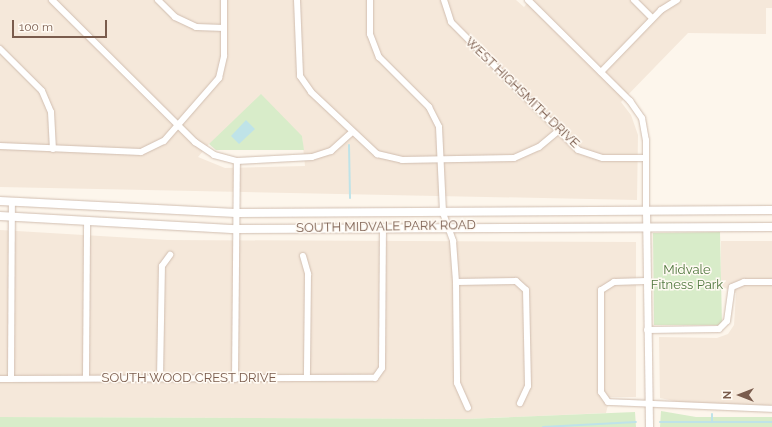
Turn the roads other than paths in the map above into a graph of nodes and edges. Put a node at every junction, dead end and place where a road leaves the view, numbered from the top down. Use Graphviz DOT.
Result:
graph roads {
  1 [pos="52,0"];
  2 [pos="158,0"];
  3 [pos="224,0"];
  4 [pos="297,0"];
  5 [pos="370,0"];
  6 [pos="444,0"];
  7 [pos="528,0"];
  8 [pos="634,0"];
  9 [pos="677,0"];
  10 [pos="652,18"];
  11 [pos="224,28"];
  12 [pos="1,52"];
  13 [pos="601,72"];
  14 [pos="179,125"];
  15 [pos="558,131"];
  16 [pos="352,132"];
  17 [pos="0,146"];
  18 [pos="53,149"];
  19 [pos="646,158"];
  20 [pos="442,159"];
  21 [pos="237,161"];
  22 [pos="0,201"];
  23 [pos="12,202"];
  24 [pos="646,210"];
  25 [pos="772,210"];
  26 [pos="236,213"];
  27 [pos="0,216"];
  28 [pos="11,216"];
  29 [pos="445,220"];
  30 [pos="87,223"];
  31 [pos="236,226"];
  32 [pos="646,226"];
  33 [pos="772,226"];
  34 [pos="383,227"];
  35 [pos="170,255"];
  36 [pos="303,256"];
  37 [pos="646,281"];
  38 [pos="456,282"];
  39 [pos="772,282"];
  40 [pos="647,330"];
  41 [pos="86,377"];
  42 [pos="160,378"];
  43 [pos="307,378"];
  44 [pos="0,379"];
  45 [pos="11,379"];
  46 [pos="235,379"];
  47 [pos="520,403"];
  48 [pos="648,404"];
  49 [pos="468,408"];
  50 [pos="772,408"];
  51 [pos="649,427"];
  1 -- 14 [label="street"];
  2 -- 11 [label="street"];
  3 -- 11 [label="street"];
  4 -- 16 [label="street"];
  5 -- 20 [label="street"];
  6 -- 15 [label="street, WEST HIGHSMITH DRIVE"];
  7 -- 13 [label="street"];
  8 -- 10 [label="street"];
  9 -- 10 [label="street"];
  10 -- 13 [label="street"];
  11 -- 14 [label="street"];
  12 -- 18 [label="street"];
  13 -- 19 [label="street"];
  14 -- 18 [label="street"];
  14 -- 21 [label="street"];
  15 -- 19 [label="street, WEST HIGHSMITH DRIVE"];
  15 -- 20 [label="street"];
  16 -- 20 [label="street"];
  16 -- 21 [label="street"];
  17 -- 18 [label="street"];
  19 -- 24 [label="street"];
  20 -- 29 [label="street"];
  21 -- 26 [label="street"];
  22 -- 23 [label="main road, SOUTH MIDVALE PARK ROAD"];
  23 -- 26 [label="main road, SOUTH MIDVALE PARK ROAD"];
  23 -- 28 [label="street"];
  24 -- 25 [label="main road, SOUTH MIDVALE PARK ROAD"];
  24 -- 29 [label="main road, SOUTH MIDVALE PARK ROAD"];
  24 -- 32 [label="street"];
  26 -- 29 [label="main road, SOUTH MIDVALE PARK ROAD"];
  26 -- 31 [label="street"];
  27 -- 28 [label="main road, SOUTH MIDVALE PARK ROAD"];
  28 -- 30 [label="main road, SOUTH MIDVALE PARK ROAD"];
  28 -- 45 [label="street"];
  29 -- 32 [label="main road, SOUTH MIDVALE PARK ROAD"];
  29 -- 34 [label="main road, SOUTH MIDVALE PARK ROAD"];
  29 -- 38 [label="street"];
  30 -- 31 [label="main road, SOUTH MIDVALE PARK ROAD"];
  30 -- 41 [label="street"];
  31 -- 34 [label="main road, SOUTH MIDVALE PARK ROAD"];
  31 -- 46 [label="street"];
  32 -- 33 [label="main road, SOUTH MIDVALE PARK ROAD"];
  32 -- 37 [label="street"];
  34 -- 43 [label="street, SOUTH WOOD CREST DRIVE"];
  35 -- 42 [label="street"];
  36 -- 43 [label="street"];
  37 -- 40 [label="street"];
  37 -- 48 [label="street"];
  38 -- 47 [label="street"];
  38 -- 49 [label="street"];
  39 -- 40 [label="street"];
  40 -- 48 [label="street"];
  41 -- 42 [label="street, SOUTH WOOD CREST DRIVE"];
  41 -- 45 [label="street, SOUTH WOOD CREST DRIVE"];
  42 -- 46 [label="street, SOUTH WOOD CREST DRIVE"];
  43 -- 46 [label="street, SOUTH WOOD CREST DRIVE"];
  44 -- 45 [label="street, SOUTH WOOD CREST DRIVE"];
  48 -- 50 [label="street"];
  48 -- 51 [label="street"];
}
